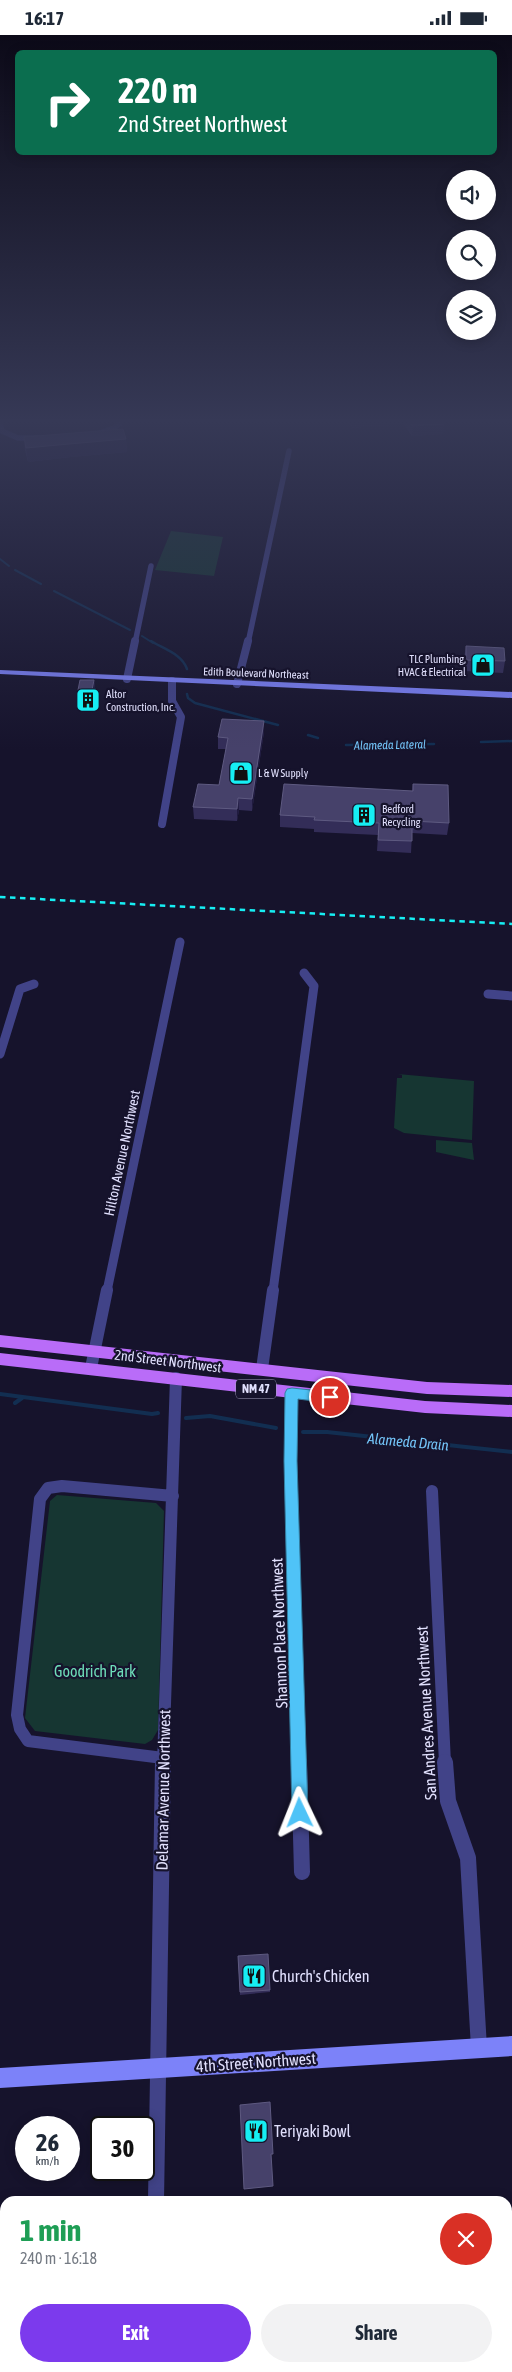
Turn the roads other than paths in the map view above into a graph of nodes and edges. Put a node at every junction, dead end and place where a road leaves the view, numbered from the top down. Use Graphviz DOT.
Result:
graph roads {
  1 [pos="272,532"];
  2 [pos="151,566"];
  3 [pos="0,672"];
  4 [pos="127,679"];
  5 [pos="172,681"];
  6 [pos="237,684"];
  7 [pos="512,695"];
  8 [pos="162,824"];
  9 [pos="180,942"];
  10 [pos="304,973"];
  11 [pos="34,984"];
  12 [pos="488,995"];
  13 [pos="512,996"];
  14 [pos="0,1054"];
  15 [pos="0,1341"];
  16 [pos="94,1353"];
  17 [pos="0,1359"];
  18 [pos="91,1369"];
  19 [pos="262,1369"];
  20 [pos="176,1378"];
  21 [pos="512,1391"];
  22 [pos="292,1393"];
  23 [pos="512,1411"];
  24 [pos="432,1491"];
  25 [pos="173,1496"];
  26 [pos="163,1757"];
  27 [pos="302,1872"];
  28 [pos="512,2046"];
  29 [pos="479,2048"];
  30 [pos="157,2068"];
  31 [pos="0,2078"];
  32 [pos="156,2196"];
  1 -- 6 [label="street"];
  2 -- 4 [label="street"];
  3 -- 4 [label="street, Edith Boulevard Northeast"];
  4 -- 5 [label="street, Edith Boulevard Northeast"];
  5 -- 6 [label="street, Edith Boulevard Northeast"];
  5 -- 8 [label="street"];
  6 -- 7 [label="street, Edith Boulevard Northeast"];
  9 -- 16 [label="street, Hilton Avenue Northwest"];
  10 -- 19 [label="street"];
  11 -- 14 [label="street"];
  12 -- 13 [label="street"];
  15 -- 16 [label="main road, 2nd Street Northwest / NM 47"];
  16 -- 18 [label="street, Hilton Avenue Northwest"];
  16 -- 19 [label="main road, 2nd Street Northwest / NM 47"];
  17 -- 18 [label="main road, 2nd Street Northwest / NM 47"];
  18 -- 20 [label="main road, 2nd Street Northwest / NM 47"];
  19 -- 21 [label="main road, 2nd Street Northwest / NM 47"];
  20 -- 22 [label="main road, 2nd Street Northwest / NM 47"];
  20 -- 25 [label="street, Delamar Avenue Northwest"];
  22 -- 23 [label="main road, 2nd Street Northwest / NM 47"];
  22 -- 27 [label="street, Shannon Place Northwest"];
  24 -- 29 [label="street, San Andres Avenue Northwest"];
  25 -- 26 [label="street, Delamar Avenue Northwest"];
  25 -- 26 [label="street"];
  26 -- 30 [label="street, Delamar Avenue Northwest"];
  28 -- 29 [label="street, 4th Street Northwest"];
  29 -- 30 [label="street, 4th Street Northwest"];
  30 -- 31 [label="street, 4th Street Northwest"];
  30 -- 32 [label="street, Delamar Avenue Northwest"];
}
